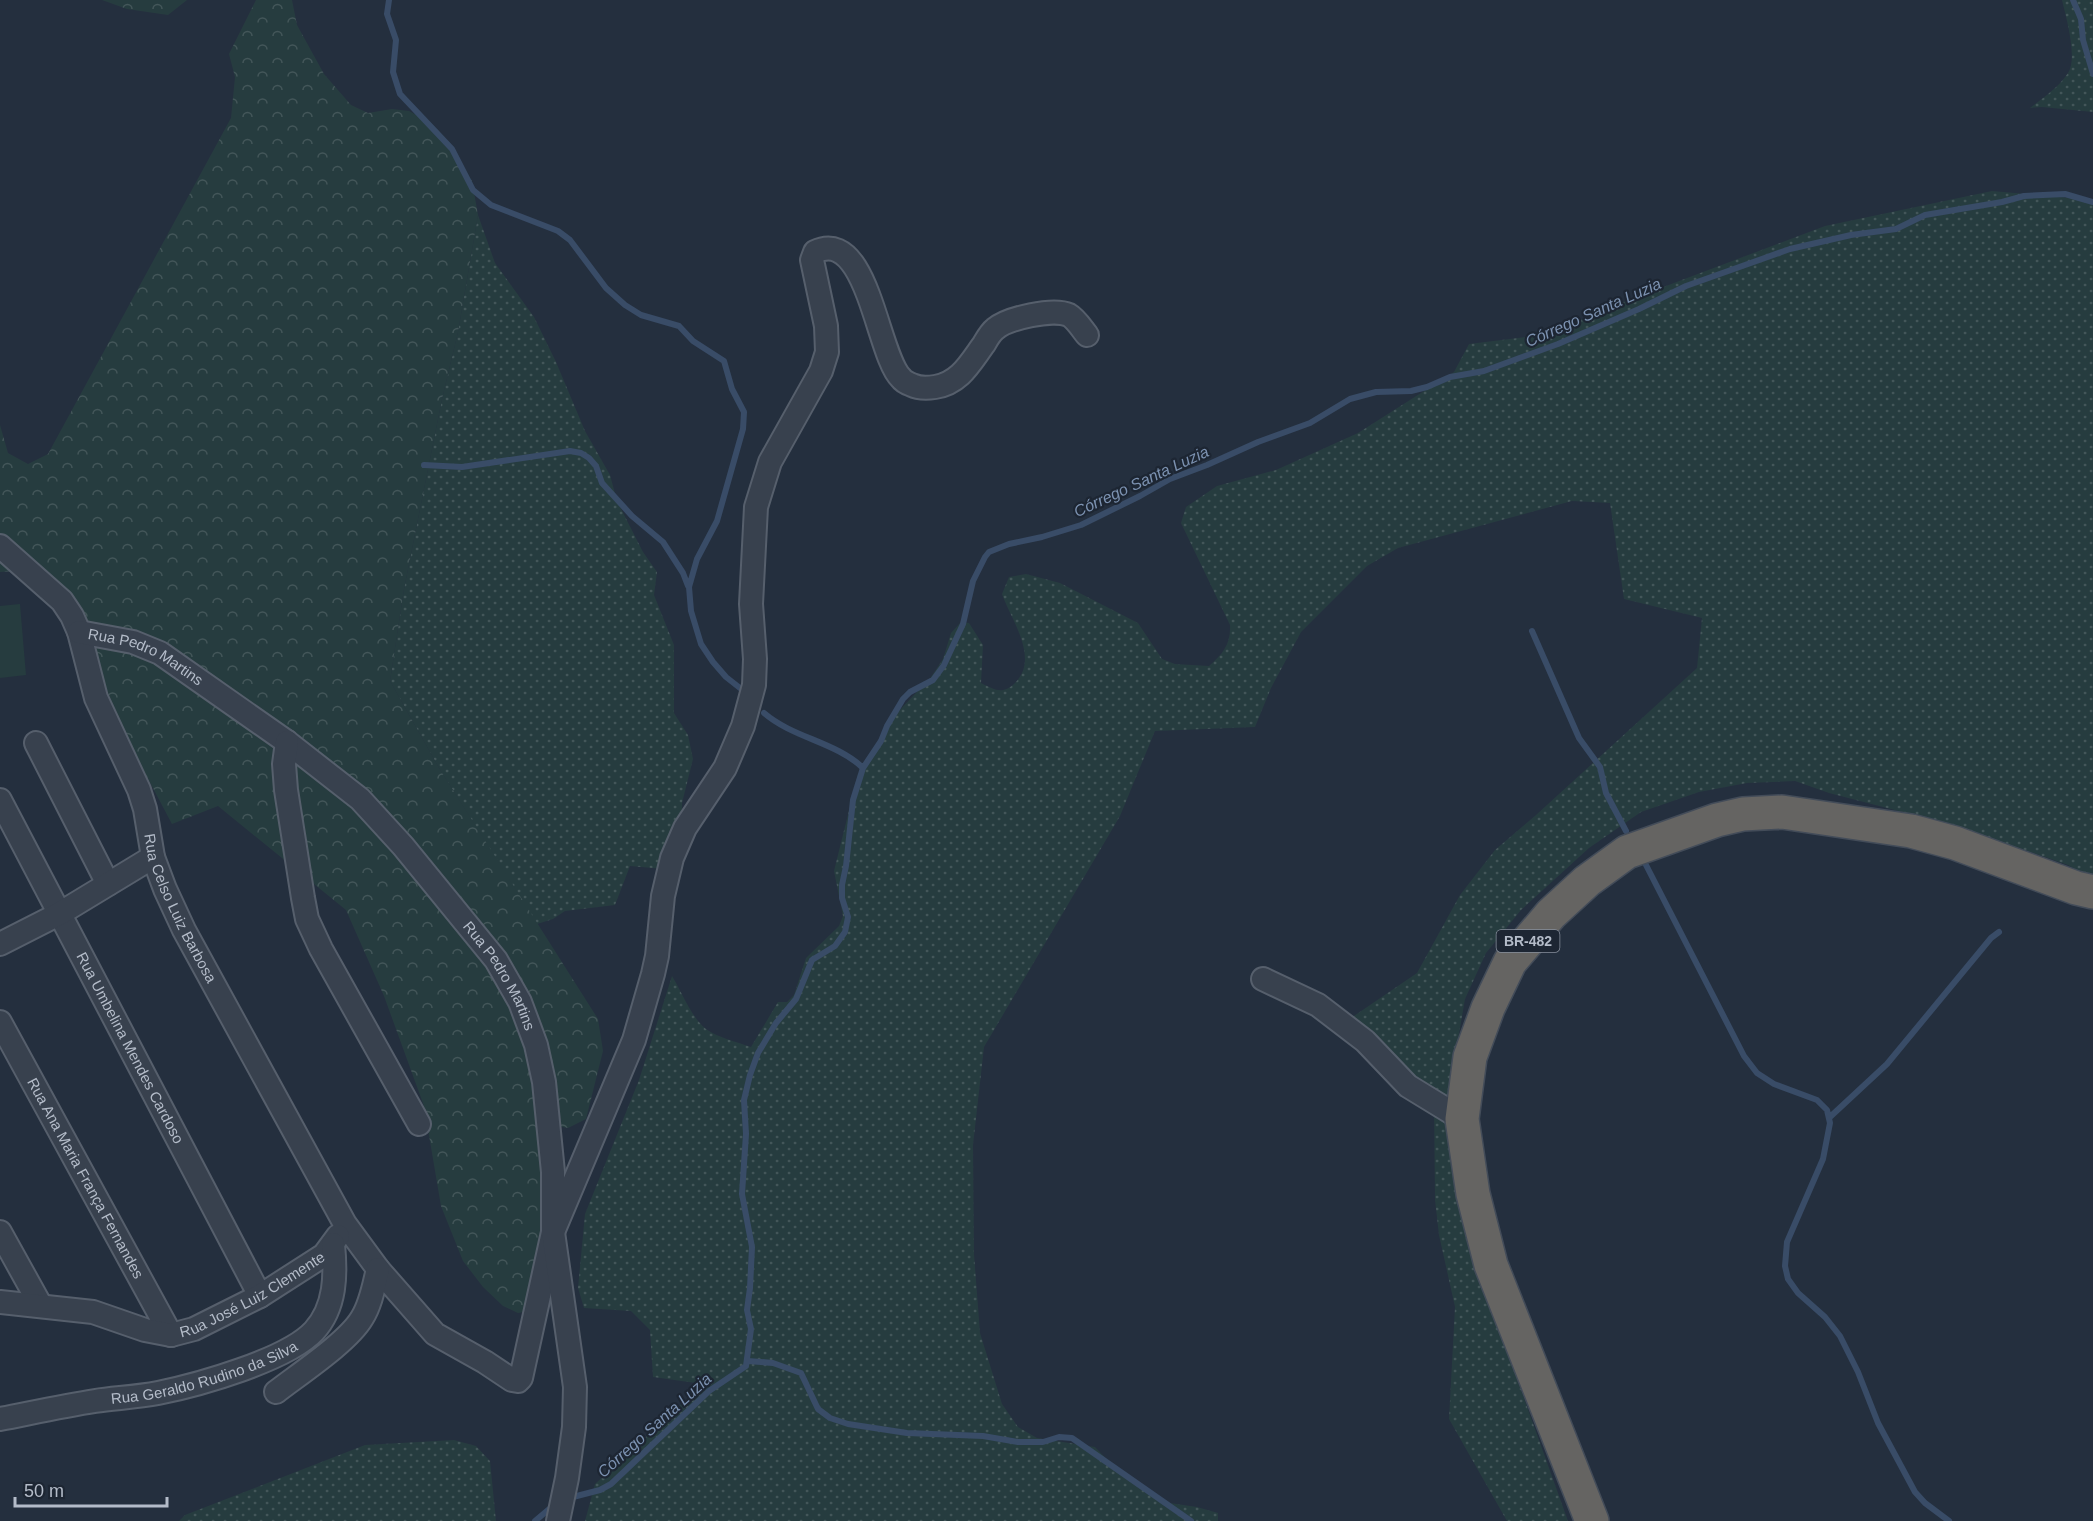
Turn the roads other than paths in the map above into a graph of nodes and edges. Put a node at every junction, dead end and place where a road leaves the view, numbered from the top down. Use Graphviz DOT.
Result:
graph roads {
  1 [pos="1087,335"];
  2 [pos="0,546"];
  3 [pos="79,632"];
  4 [pos="286,742"];
  5 [pos="36,743"];
  6 [pos="0,800"];
  7 [pos="153,857"];
  8 [pos="108,884"];
  9 [pos="2093,892"];
  10 [pos="59,914"];
  11 [pos="0,944"];
  12 [pos="1263,979"];
  13 [pos="0,1022"];
  14 [pos="1462,1119"];
  15 [pos="419,1124"];
  16 [pos="345,1224"];
  17 [pos="0,1232"];
  18 [pos="553,1232"];
  19 [pos="333,1244"];
  20 [pos="378,1269"];
  21 [pos="261,1296"];
  22 [pos="0,1302"];
  23 [pos="40,1305"];
  24 [pos="171,1335"];
  25 [pos="276,1392"];
  26 [pos="0,1419"];
  27 [pos="558,1517"];
  28 [pos="1592,1521"];
  1 -- 18 [label="street"];
  2 -- 3 [label="street, Rua Celso Luiz Barbosa"];
  3 -- 4 [label="street, Rua Pedro Martins"];
  3 -- 7 [label="street, Rua Celso Luiz Barbosa"];
  4 -- 15 [label="street"];
  4 -- 18 [label="street, Rua Pedro Martins"];
  5 -- 8 [label="street"];
  6 -- 10 [label="street, Rua Umbelina Mendes Cardoso"];
  7 -- 8 [label="street"];
  7 -- 16 [label="street, Rua Celso Luiz Barbosa"];
  8 -- 10 [label="street"];
  9 -- 14 [label="highway, BR-482"];
  10 -- 11 [label="street"];
  10 -- 21 [label="street, Rua Umbelina Mendes Cardoso"];
  12 -- 14 [label="street"];
  13 -- 24 [label="street, Rua Ana Maria França Fernandes"];
  14 -- 28 [label="highway, BR-482"];
  16 -- 19 [label="street, Rua José Luiz Clemente"];
  16 -- 20 [label="street, Rua Celso Luiz Barbosa"];
  17 -- 23 [label="street"];
  18 -- 20 [label="street, Rua Celso Luiz Barbosa"];
  18 -- 27 [label="street, Rua Pedro Martins"];
  19 -- 21 [label="street, Rua José Luiz Clemente"];
  19 -- 26 [label="street, Rua Geraldo Rudino da Silva"];
  20 -- 25 [label="street"];
  21 -- 24 [label="street, Rua José Luiz Clemente"];
  22 -- 23 [label="street, Rua José Luiz Clemente"];
  23 -- 24 [label="street, Rua José Luiz Clemente"];
}
